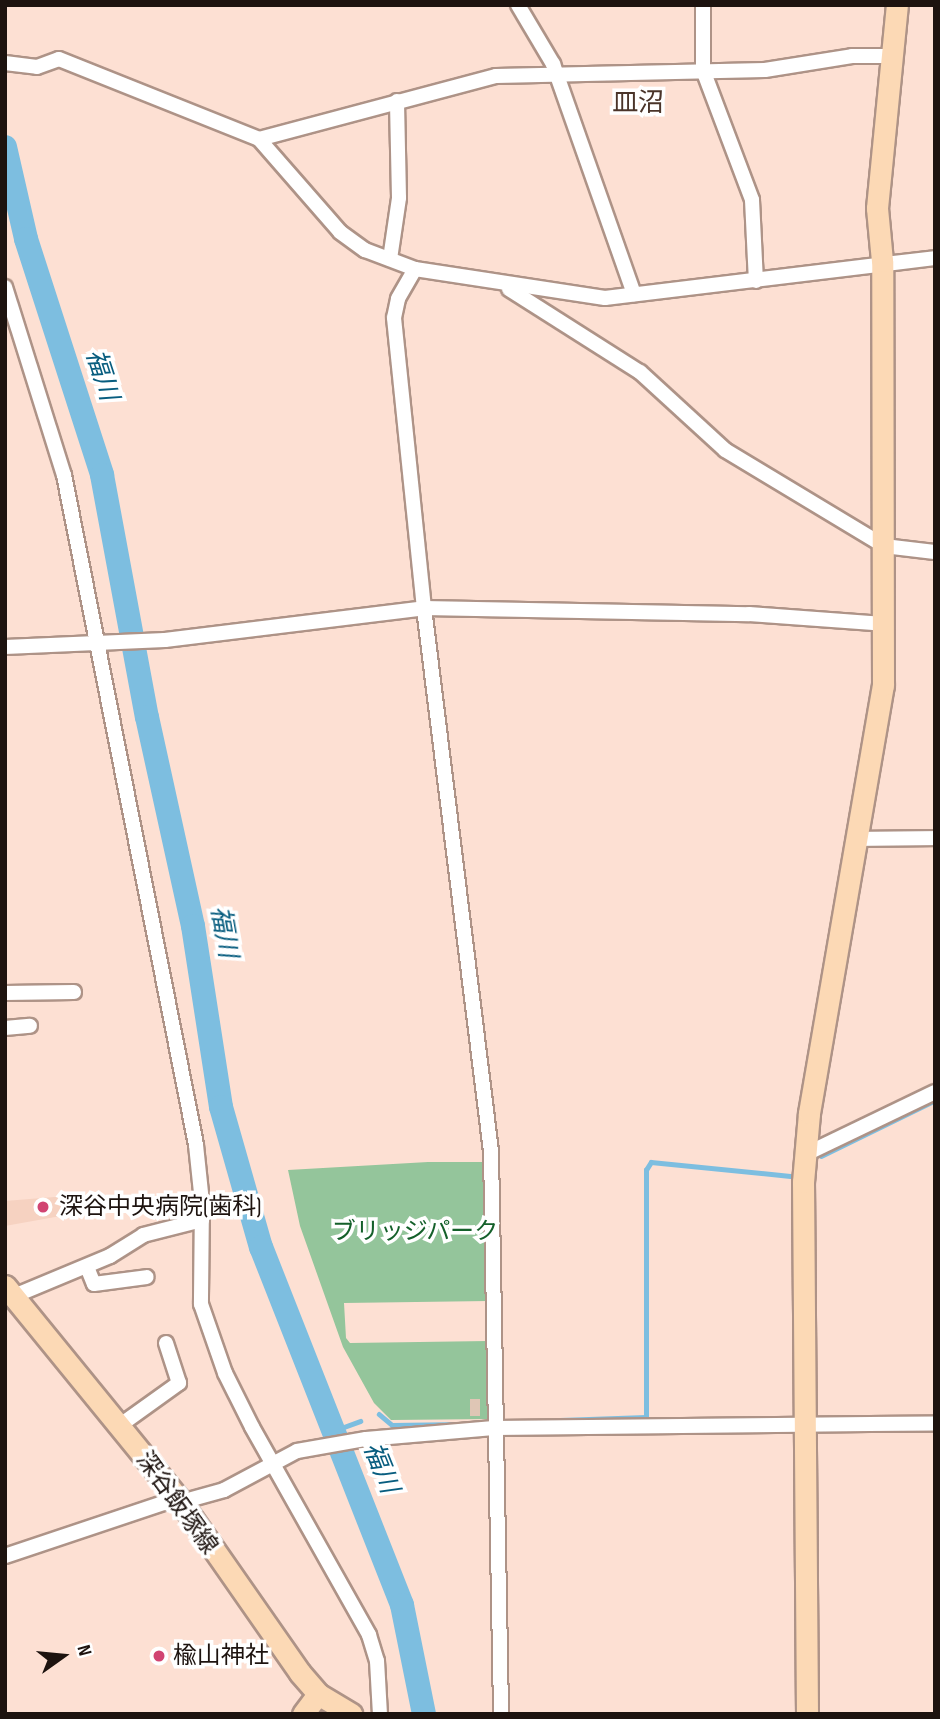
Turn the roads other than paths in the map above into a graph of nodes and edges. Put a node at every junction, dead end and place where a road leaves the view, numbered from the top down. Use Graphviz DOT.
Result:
graph roads {
  1 [pos="518,5"];
  2 [pos="704,5"];
  3 [pos="897,5"];
  4 [pos="892,56"];
  5 [pos="11,62"];
  6 [pos="703,70"];
  7 [pos="556,73"];
  8 [pos="397,102"];
  9 [pos="259,139"];
  10 [pos="935,258"];
  11 [pos="390,259"];
  12 [pos="882,261"];
  13 [pos="415,269"];
  14 [pos="756,281"];
  15 [pos="5,286"];
  16 [pos="502,286"];
  17 [pos="634,294"];
  18 [pos="884,546"];
  19 [pos="935,552"];
  20 [pos="424,608"];
  21 [pos="884,624"];
  22 [pos="99,646"];
  23 [pos="5,648"];
  24 [pos="935,838"];
  25 [pos="857,839"];
  26 [pos="74,992"];
  27 [pos="5,993"];
  28 [pos="30,1026"];
  29 [pos="5,1028"];
  30 [pos="935,1092"];
  31 [pos="804,1155"];
  32 [pos="202,1220"];
  33 [pos="87,1267"];
  34 [pos="147,1277"];
  35 [pos="9,1291"];
  36 [pos="166,1343"];
  37 [pos="935,1423"];
  38 [pos="806,1424"];
  39 [pos="119,1426"];
  40 [pos="494,1428"];
  41 [pos="273,1461"];
  42 [pos="179,1500"];
  43 [pos="5,1556"];
  44 [pos="317,1694"];
  45 [pos="303,1714"];
  46 [pos="351,1714"];
  47 [pos="380,1714"];
  48 [pos="501,1714"];
  49 [pos="807,1714"];
  1 -- 7 [label="street"];
  2 -- 6 [label="street"];
  3 -- 4 [label="street"];
  4 -- 6 [label="street"];
  4 -- 12 [label="street"];
  5 -- 9 [label="street"];
  6 -- 7 [label="street"];
  6 -- 14 [label="street"];
  7 -- 8 [label="street"];
  7 -- 17 [label="street"];
  8 -- 9 [label="street"];
  8 -- 11 [label="street"];
  9 -- 11 [label="street"];
  10 -- 12 [label="street"];
  11 -- 13 [label="street"];
  12 -- 14 [label="street"];
  12 -- 18 [label="street"];
  13 -- 16 [label="street"];
  13 -- 20 [label="street"];
  14 -- 17 [label="street"];
  15 -- 22 [label="street"];
  16 -- 17 [label="street"];
  16 -- 18 [label="street"];
  18 -- 19 [label="street"];
  18 -- 21 [label="street"];
  20 -- 21 [label="street"];
  20 -- 22 [label="street"];
  20 -- 40 [label="street"];
  21 -- 25 [label="street"];
  22 -- 23 [label="street"];
  22 -- 32 [label="street"];
  24 -- 25 [label="street"];
  25 -- 31 [label="street"];
  26 -- 27 [label="street"];
  28 -- 29 [label="street"];
  30 -- 31 [label="street"];
  31 -- 38 [label="street"];
  32 -- 33 [label="street"];
  32 -- 41 [label="street"];
  33 -- 34 [label="street"];
  33 -- 35 [label="street"];
  35 -- 39 [label="street, 深谷飯塚線"];
  36 -- 39 [label="street"];
  37 -- 38 [label="street"];
  38 -- 40 [label="street"];
  38 -- 49 [label="street"];
  39 -- 42 [label="street, 深谷飯塚線"];
  40 -- 41 [label="street"];
  40 -- 48 [label="street"];
  41 -- 42 [label="street"];
  41 -- 47 [label="street"];
  42 -- 43 [label="street"];
  42 -- 44 [label="street, 深谷飯塚線"];
  44 -- 45 [label="street"];
  44 -- 46 [label="street, 深谷飯塚線"];
}
